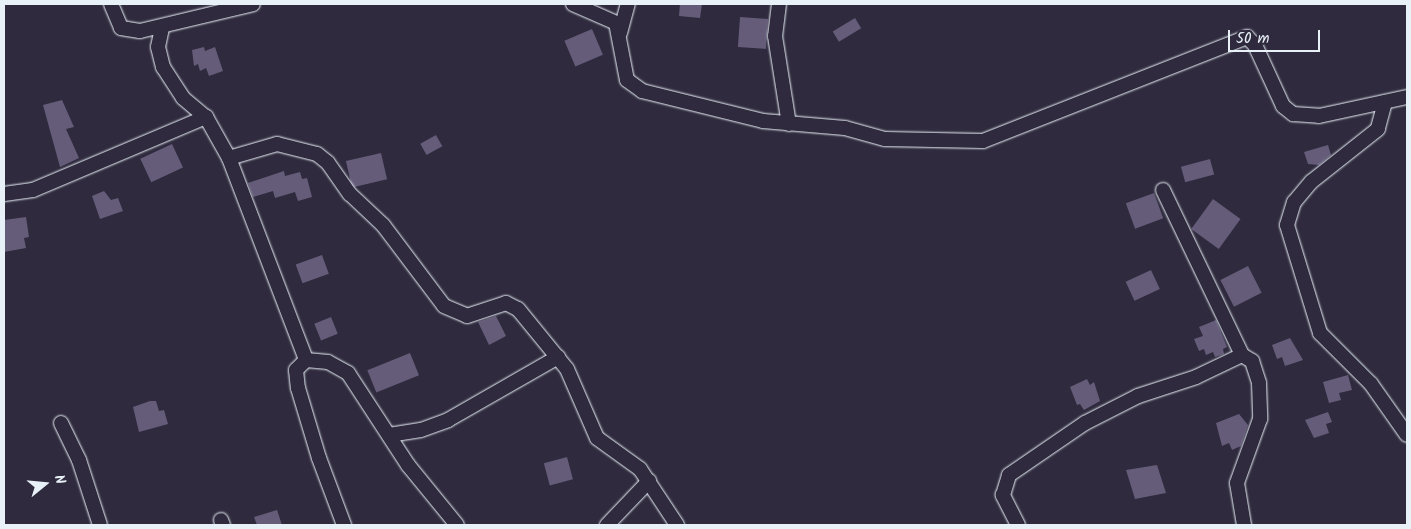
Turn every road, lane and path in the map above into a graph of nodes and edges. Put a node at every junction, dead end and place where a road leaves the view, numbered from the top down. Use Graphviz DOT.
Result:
graph roads {
  1 [pos="111,4"];
  2 [pos="253,4"];
  3 [pos="573,4"];
  4 [pos="628,4"];
  5 [pos="779,4"];
  6 [pos="162,28"];
  7 [pos="620,33"];
  8 [pos="1407,98"];
  9 [pos="1385,102"];
  10 [pos="206,117"];
  11 [pos="789,124"];
  12 [pos="229,158"];
  13 [pos="1163,190"];
  14 [pos="4,194"];
  15 [pos="1242,355"];
  16 [pos="558,358"];
  17 [pos="306,360"];
  18 [pos="61,423"];
  19 [pos="389,435"];
  20 [pos="1407,435"];
  21 [pos="649,480"];
  22 [pos="100,525"];
  23 [pos="344,525"];
  24 [pos="457,525"];
  25 [pos="607,525"];
  26 [pos="677,525"];
  27 [pos="1018,525"];
  28 [pos="1244,525"];
  1 -- 6 [label="street"];
  2 -- 6 [label="street"];
  3 -- 7 [label="street"];
  4 -- 7 [label="street"];
  5 -- 11 [label="street"];
  6 -- 10 [label="street"];
  7 -- 11 [label="street"];
  8 -- 9 [label="street"];
  9 -- 11 [label="street"];
  9 -- 20 [label="street"];
  10 -- 12 [label="street"];
  10 -- 14 [label="street"];
  12 -- 16 [label="street"];
  12 -- 17 [label="street"];
  13 -- 15 [label="street"];
  15 -- 27 [label="street"];
  15 -- 28 [label="street"];
  16 -- 19 [label="street"];
  16 -- 21 [label="street"];
  17 -- 19 [label="street"];
  17 -- 23 [label="street"];
  18 -- 22 [label="street"];
  19 -- 24 [label="street"];
  21 -- 25 [label="street"];
  21 -- 26 [label="street"];
}
